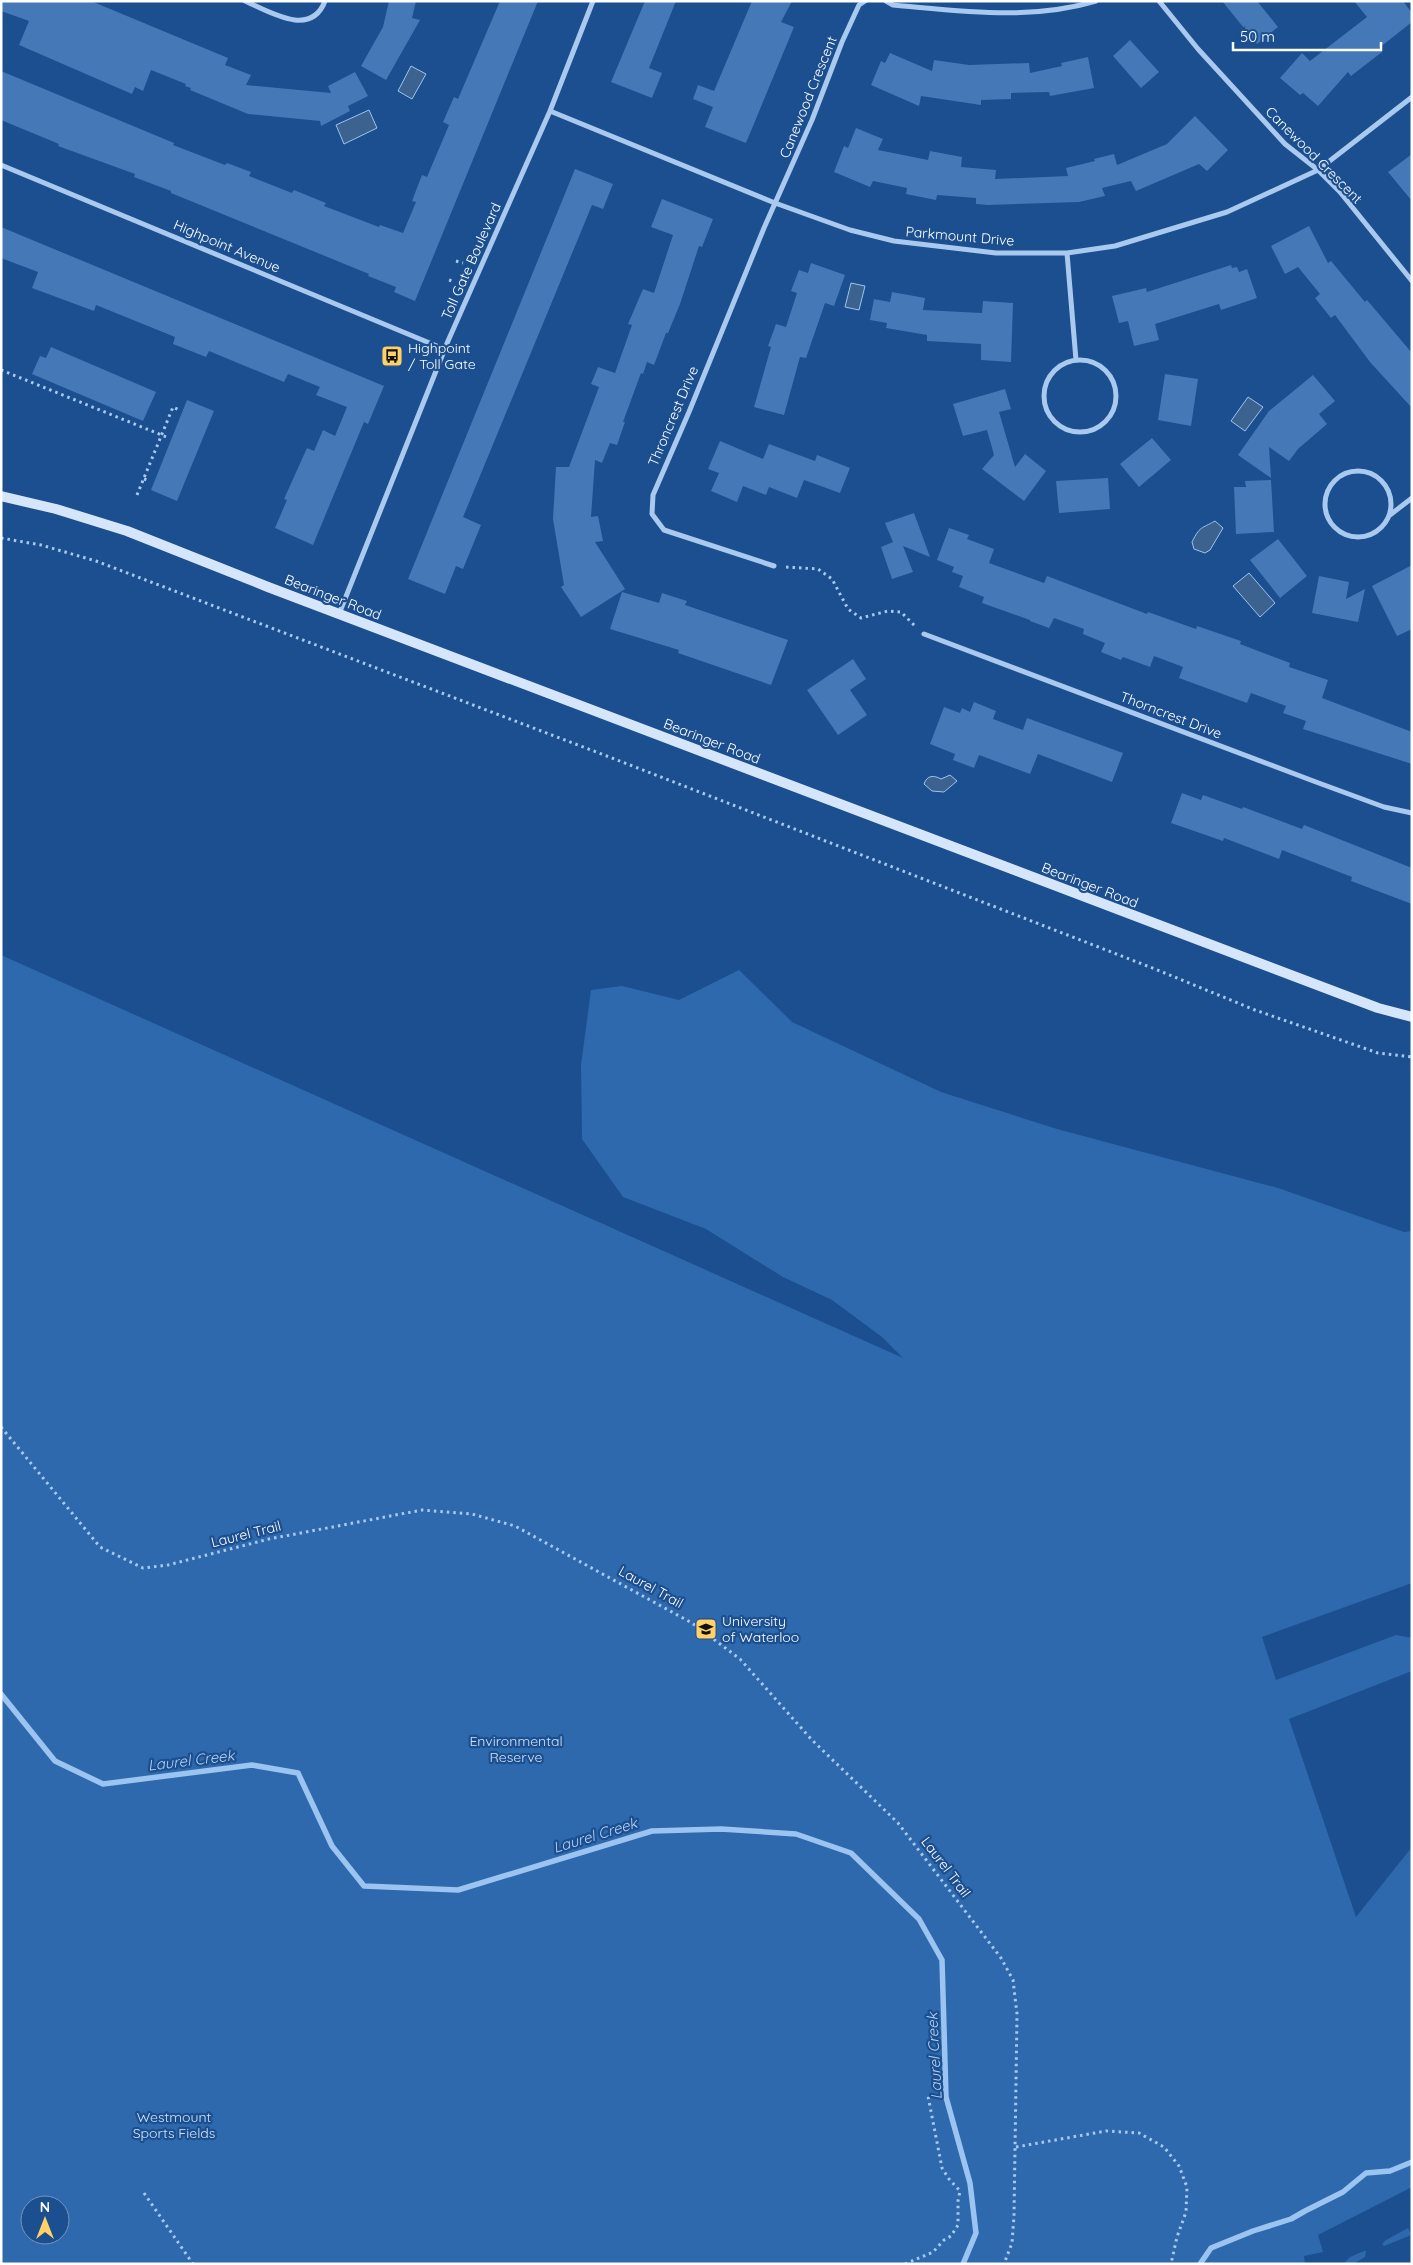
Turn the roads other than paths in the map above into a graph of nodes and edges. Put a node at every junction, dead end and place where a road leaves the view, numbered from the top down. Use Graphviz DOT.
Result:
graph roads {
  1 [pos="245,1"];
  2 [pos="325,1"];
  3 [pos="593,1"];
  4 [pos="865,1"];
  5 [pos="886,1"];
  6 [pos="1096,1"];
  7 [pos="1159,1"];
  8 [pos="1412,97"];
  9 [pos="550,110"];
  10 [pos="1,165"];
  11 [pos="1318,170"];
  12 [pos="775,203"];
  13 [pos="1067,253"];
  14 [pos="1412,281"];
  15 [pos="444,349"];
  16 [pos="1076,360"];
  17 [pos="1,496"];
  18 [pos="1412,498"];
  19 [pos="1390,515"];
  20 [pos="774,566"];
  21 [pos="339,614"];
  22 [pos="924,634"];
  23 [pos="1412,813"];
  24 [pos="1412,1017"];
  1 -- 2 [label="street"];
  3 -- 9 [label="street, Toll Gate Boulevard"];
  4 -- 12 [label="street, Canewood Crescent"];
  5 -- 6 [label="street"];
  7 -- 11 [label="street, Canewood Crescent"];
  8 -- 11 [label="street, Parkmount Drive"];
  9 -- 12 [label="street, Parkmount Drive"];
  9 -- 15 [label="street, Toll Gate Boulevard"];
  10 -- 15 [label="street, Highpoint Avenue"];
  11 -- 13 [label="street, Parkmount Drive"];
  11 -- 14 [label="street, Canewood Crescent"];
  12 -- 13 [label="street, Parkmount Drive"];
  12 -- 20 [label="street, Throncrest Drive"];
  13 -- 16 [label="street"];
  15 -- 21 [label="street, Toll Gate Boulevard"];
  16 -- 16 [label="street"];
  17 -- 21 [label="street, Bearinger Road"];
  18 -- 19 [label="street"];
  19 -- 19 [label="street"];
  21 -- 24 [label="street, Bearinger Road"];
  22 -- 23 [label="street, Thorncrest Drive"];
}
